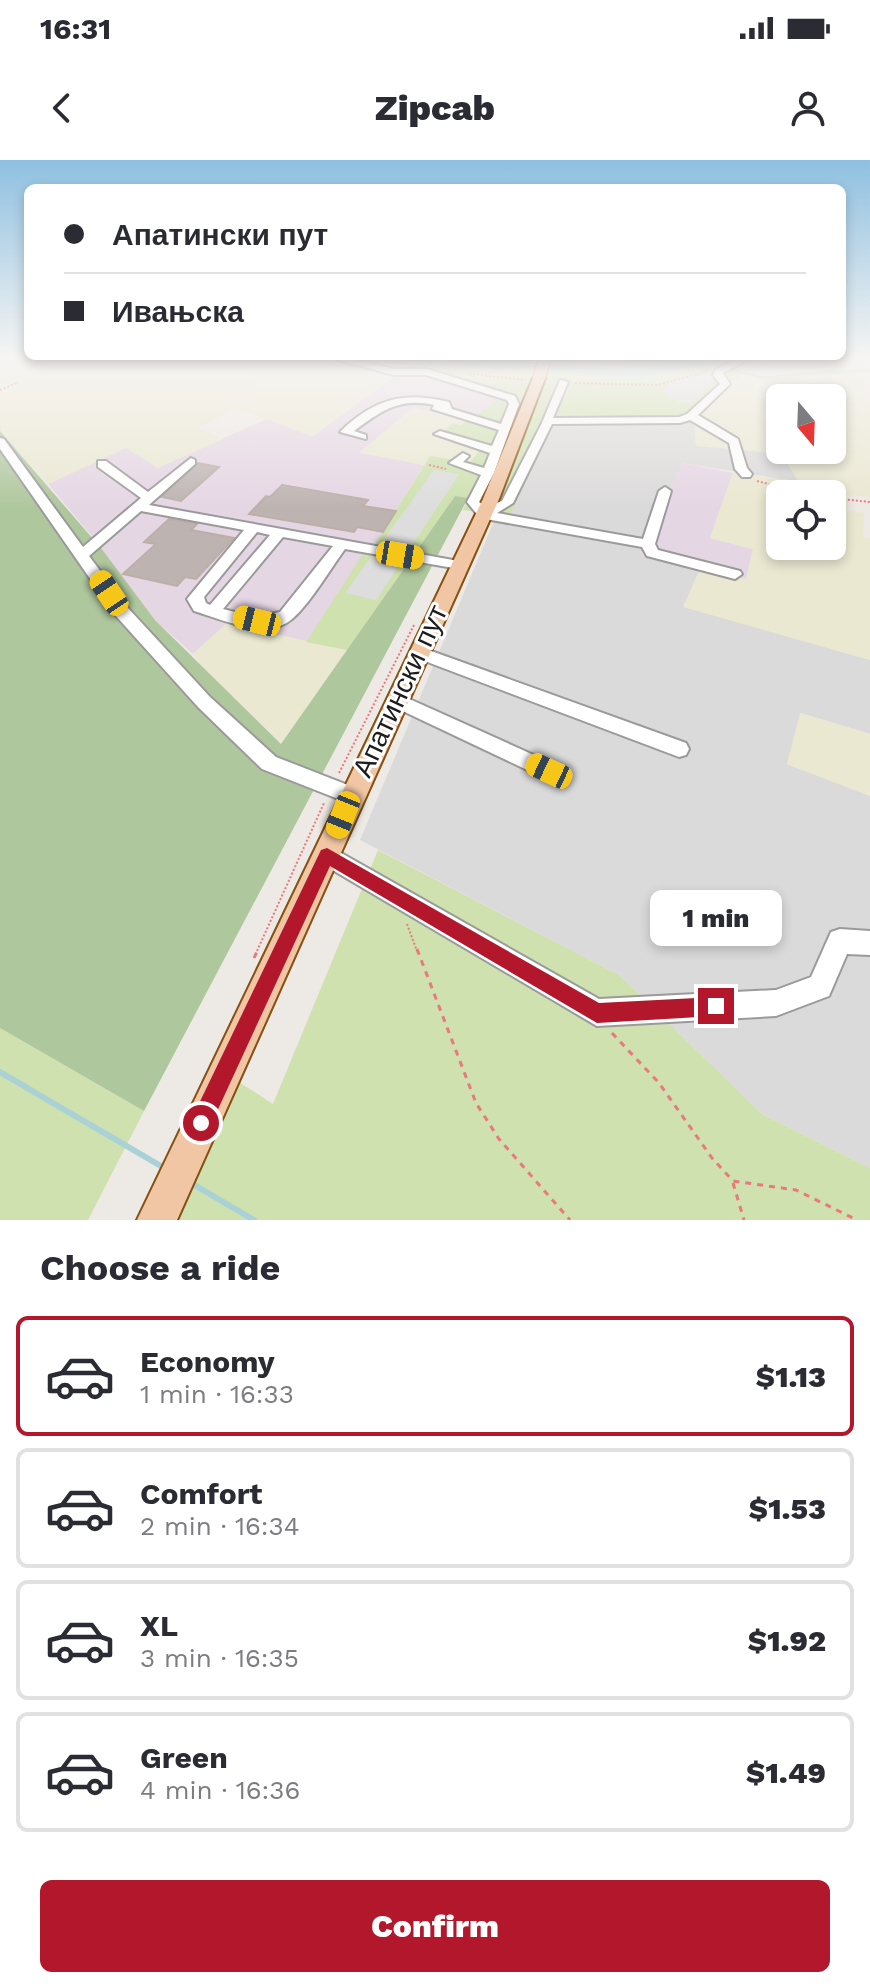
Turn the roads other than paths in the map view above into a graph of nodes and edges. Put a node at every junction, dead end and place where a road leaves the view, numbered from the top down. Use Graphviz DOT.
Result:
graph roads {
  1 [pos="381,408"];
  2 [pos="512,408"];
  3 [pos="525,408"];
  4 [pos="551,408"];
  5 [pos="699,408"];
  6 [pos="447,409"];
  7 [pos="691,416"];
  8 [pos="545,423"];
  9 [pos="505,429"];
  10 [pos="440,434"];
  11 [pos="362,437"];
  12 [pos="0,441"];
  13 [pos="497,451"];
  14 [pos="463,456"];
  15 [pos="191,462"];
  16 [pos="102,464"];
  17 [pos="488,473"];
  18 [pos="746,474"];
  19 [pos="665,491"];
  20 [pos="144,503"];
  21 [pos="484,513"];
  22 [pos="253,528"];
  23 [pos="279,533"];
  24 [pos="648,544"];
  25 [pos="341,545"];
  26 [pos="83,554"];
  27 [pos="459,565"];
  28 [pos="735,574"];
  29 [pos="213,611"];
  30 [pos="420,653"];
  31 [pos="396,700"];
  32 [pos="679,749"];
  33 [pos="549,771"];
  34 [pos="341,792"];
  35 [pos="327,855"];
  36 [pos="870,943"];
  37 [pos="157,1220"];
  1 -- 11 [label="street"];
  2 -- 9 [label="street"];
  3 -- 21 [label="main road, Апатински пут, bridge"];
  4 -- 8 [label="street"];
  5 -- 7 [label="street"];
  6 -- 9 [label="street"];
  7 -- 8 [label="street"];
  7 -- 18 [label="street"];
  8 -- 21 [label="street"];
  9 -- 13 [label="street"];
  10 -- 13 [label="street"];
  12 -- 26 [label="street"];
  13 -- 17 [label="street"];
  14 -- 17 [label="street"];
  15 -- 20 [label="street"];
  16 -- 20 [label="street"];
  17 -- 21 [label="street"];
  19 -- 24 [label="street"];
  20 -- 22 [label="street"];
  20 -- 26 [label="street"];
  21 -- 24 [label="street"];
  21 -- 27 [label="main road, Апатински пут"];
  22 -- 23 [label="street"];
  22 -- 29 [label="street"];
  23 -- 25 [label="street"];
  23 -- 29 [label="street"];
  24 -- 28 [label="street"];
  25 -- 27 [label="street"];
  25 -- 29 [label="street"];
  26 -- 34 [label="street"];
  27 -- 30 [label="main road, Апатински пут"];
  30 -- 31 [label="main road, Апатински пут"];
  30 -- 32 [label="street"];
  31 -- 33 [label="street"];
  31 -- 34 [label="main road, Апатински пут"];
  34 -- 35 [label="main road, Апатински пут"];
  35 -- 36 [label="street"];
  35 -- 37 [label="main road, Апатински пут"];
}
